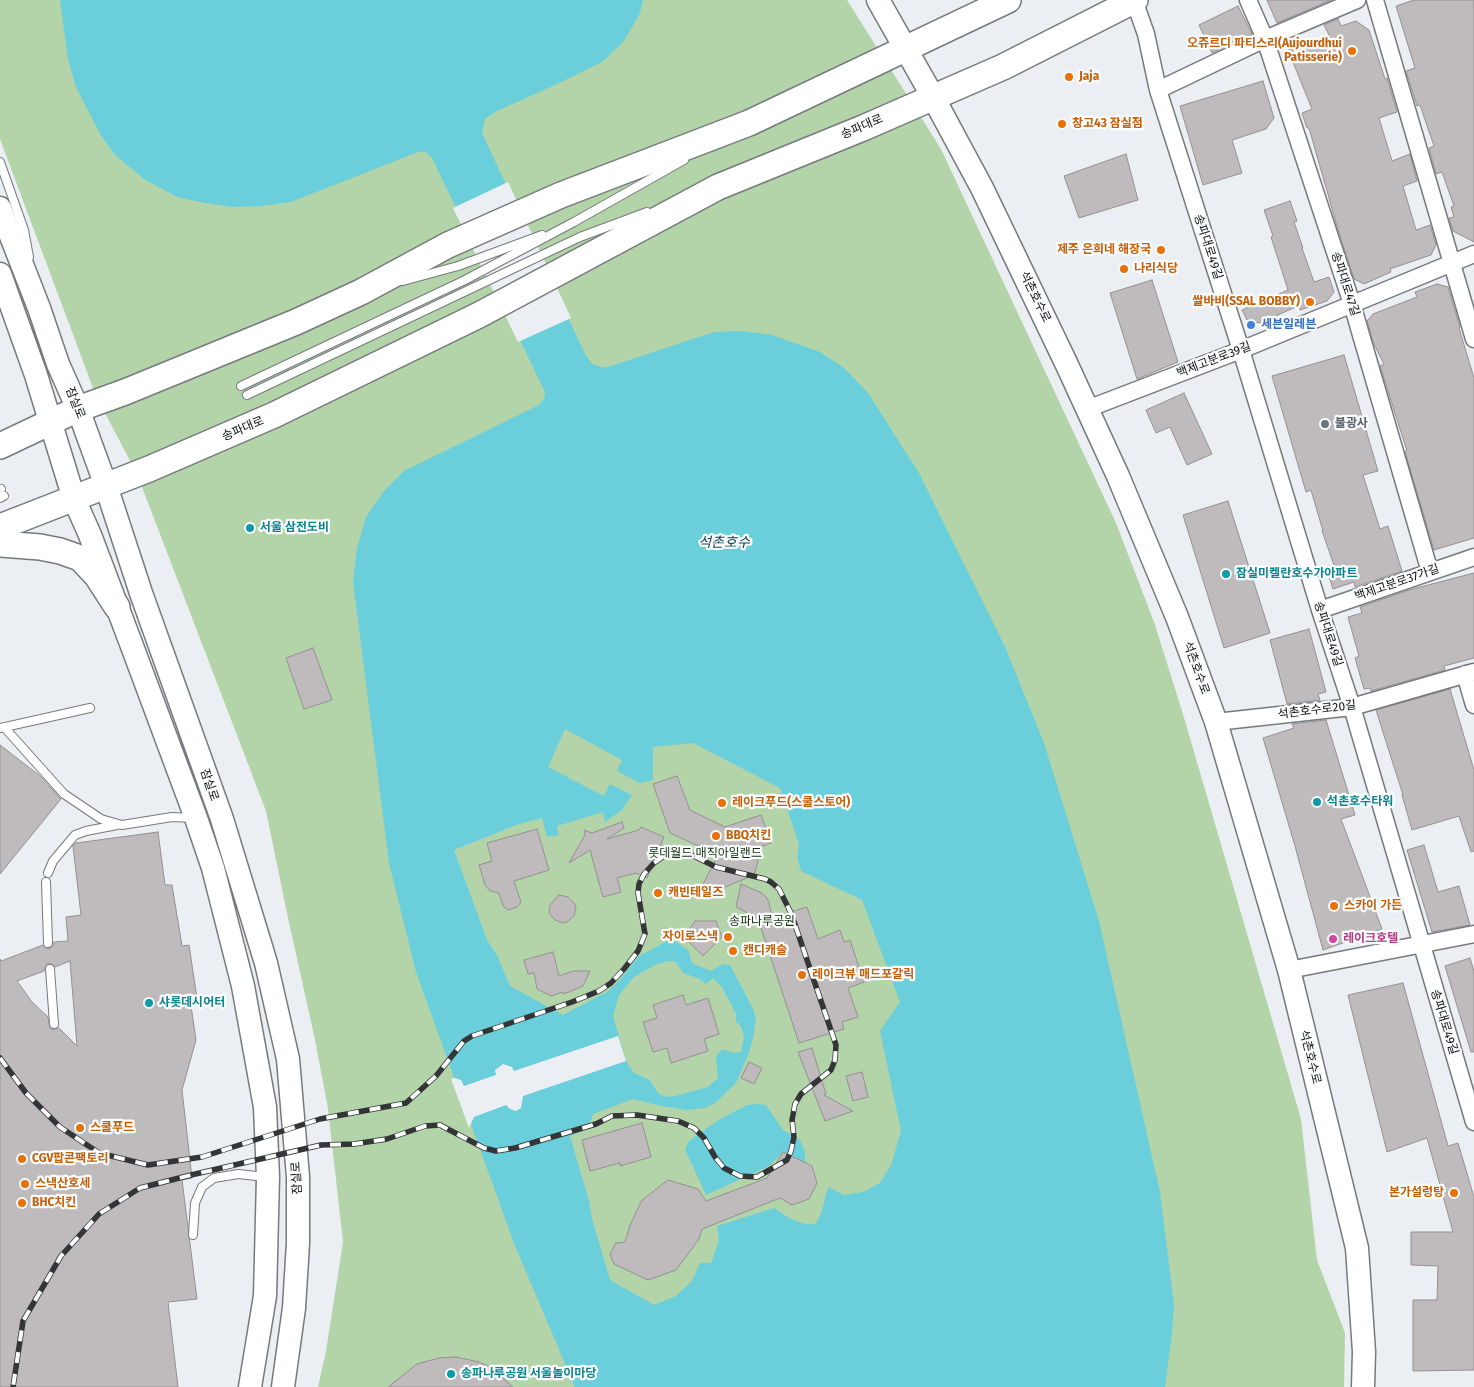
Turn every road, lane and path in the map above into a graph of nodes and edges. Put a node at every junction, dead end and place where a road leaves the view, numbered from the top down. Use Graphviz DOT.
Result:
graph roads {
  1 [pos="878,0"];
  2 [pos="1008,0"];
  3 [pos="1135,0"];
  4 [pos="1248,0"];
  5 [pos="1357,0"];
  6 [pos="1375,0"];
  7 [pos="1265,39"];
  8 [pos="905,49"];
  9 [pos="1158,90"];
  10 [pos="933,97"];
  11 [pos="749,123"];
  12 [pos="699,152"];
  13 [pos="690,156"];
  14 [pos="0,162"];
  15 [pos="718,186"];
  16 [pos="663,207"];
  17 [pos="0,208"];
  18 [pos="654,210"];
  19 [pos="574,222"];
  20 [pos="585,246"];
  21 [pos="1474,254"];
  22 [pos="453,256"];
  23 [pos="1451,263"];
  24 [pos="0,274"];
  25 [pos="1352,304"];
  26 [pos="39,308"];
  27 [pos="1474,339"];
  28 [pos="1241,350"];
  29 [pos="241,386"];
  30 [pos="247,395"];
  31 [pos="78,409"];
  32 [pos="1087,409"];
  33 [pos="50,421"];
  34 [pos="0,446"];
  35 [pos="106,486"];
  36 [pos="74,498"];
  37 [pos="0,527"];
  38 [pos="0,544"];
  39 [pos="1474,557"];
  40 [pos="1430,572"];
  41 [pos="117,607"];
  42 [pos="1320,610"];
  43 [pos="1469,673"];
  44 [pos="1474,706"];
  45 [pos="1352,707"];
  46 [pos="90,708"];
  47 [pos="1216,722"];
  48 [pos="2,727"];
  49 [pos="196,818"];
  50 [pos="122,825"];
  51 [pos="48,873"];
  52 [pos="46,882"];
  53 [pos="1474,934"];
  54 [pos="48,943"];
  55 [pos="1421,945"];
  56 [pos="50,969"];
  57 [pos="1289,970"];
  58 [pos="54,1024"];
  59 [pos="1474,1122"];
  60 [pos="268,1177"];
  61 [pos="193,1235"];
  62 [pos="250,1387"];
  63 [pos="283,1387"];
  64 [pos="1363,1387"];
  1 -- 8 [label="street, 석촌호수로"];
  2 -- 8 [label="main road"];
  3 -- 9 [label="street, 송파대로49길"];
  3 -- 10 [label="main road, 송파대로"];
  4 -- 7 [label="street, 송파대로47길"];
  5 -- 7 [label="street"];
  6 -- 23 [label="street"];
  7 -- 9 [label="street"];
  7 -- 25 [label="street, 송파대로47길"];
  8 -- 10 [label="street, 석촌호수로"];
  8 -- 11 [label="main road"];
  9 -- 28 [label="street, 송파대로49길"];
  10 -- 15 [label="main road, 송파대로"];
  10 -- 32 [label="street, 석촌호수로"];
  11 -- 12 [label="lane"];
  11 -- 22 [label="main road"];
  13 -- 19 [label="lane"];
  14 -- 26 [label="lane"];
  15 -- 16 [label="lane"];
  15 -- 20 [label="main road, 송파대로"];
  17 -- 26 [label="street, 잠실로"];
  18 -- 20 [label="lane"];
  19 -- 22 [label="lane"];
  19 -- 29 [label="lane"];
  20 -- 30 [label="lane"];
  20 -- 35 [label="main road, 송파대로"];
  21 -- 23 [label="street, 백제고분로39길"];
  22 -- 31 [label="main road"];
  23 -- 25 [label="street, 백제고분로39길"];
  23 -- 27 [label="street"];
  24 -- 33 [label="street, 잠실로"];
  25 -- 28 [label="street, 백제고분로39길"];
  25 -- 40 [label="street, 송파대로47길"];
  26 -- 31 [label="street, 잠실로"];
  28 -- 32 [label="street, 백제고분로39길"];
  28 -- 42 [label="street, 송파대로49길"];
  31 -- 33 [label="main road"];
  31 -- 35 [label="street, 잠실로"];
  32 -- 47 [label="street, 석촌호수로"];
  33 -- 34 [label="main road"];
  33 -- 36 [label="street, 잠실로"];
  35 -- 36 [label="main road, 송파대로"];
  35 -- 63 [label="street, 잠실로"];
  36 -- 37 [label="main road, 송파대로"];
  36 -- 41 [label="street, 잠실로"];
  38 -- 41 [label="main road"];
  39 -- 40 [label="street, 백제고분로37가길"];
  40 -- 42 [label="street, 백제고분로37가길"];
  41 -- 49 [label="street, 잠실로"];
  42 -- 45 [label="street, 송파대로49길"];
  43 -- 44 [label="street"];
  43 -- 45 [label="street, 석촌호수로20길"];
  45 -- 47 [label="street, 석촌호수로20길"];
  45 -- 55 [label="street, 송파대로49길"];
  46 -- 48 [label="lane"];
  47 -- 57 [label="street, 석촌호수로"];
  48 -- 50 [label="lane"];
  49 -- 50 [label="lane"];
  49 -- 60 [label="street, 잠실로"];
  50 -- 51 [label="lane"];
  52 -- 54 [label="lane"];
  53 -- 55 [label="street"];
  55 -- 57 [label="street"];
  55 -- 59 [label="street, 송파대로49길"];
  56 -- 58 [label="lane"];
  57 -- 64 [label="street, 석촌호수로"];
  60 -- 61 [label="lane"];
  60 -- 62 [label="street, 잠실로"];
}
